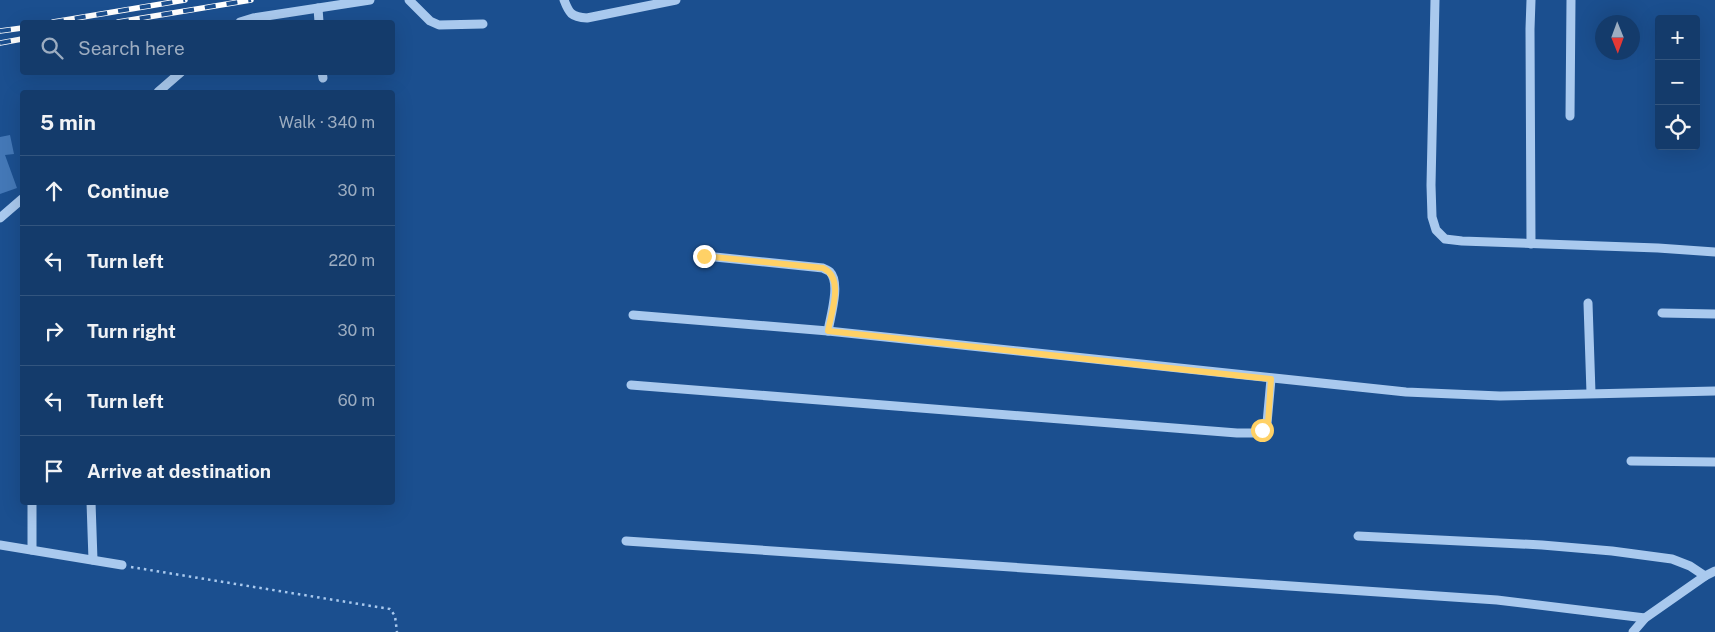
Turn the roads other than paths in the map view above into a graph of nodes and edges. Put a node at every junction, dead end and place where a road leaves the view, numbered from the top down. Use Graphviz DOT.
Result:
graph roads {
  1 [pos="370,0"];
  2 [pos="409,0"];
  3 [pos="564,0"];
  4 [pos="676,0"];
  5 [pos="1435,0"];
  6 [pos="1531,0"];
  7 [pos="1571,0"];
  8 [pos="318,8"];
  9 [pos="246,20"];
  10 [pos="319,20"];
  11 [pos="483,24"];
  12 [pos="178,75"];
  13 [pos="160,90"];
  14 [pos="1570,116"];
  15 [pos="20,201"];
  16 [pos="0,218"];
  17 [pos="1531,244"];
  18 [pos="1715,252"];
  19 [pos="704,256"];
  20 [pos="1588,303"];
  21 [pos="1662,313"];
  22 [pos="1715,314"];
  23 [pos="633,315"];
  24 [pos="828,331"];
  25 [pos="1271,379"];
  26 [pos="631,385"];
  27 [pos="1715,391"];
  28 [pos="1591,393"];
  29 [pos="1631,461"];
  30 [pos="1715,462"];
  31 [pos="32,505"];
  32 [pos="91,505"];
  33 [pos="1358,536"];
  34 [pos="626,541"];
  35 [pos="0,545"];
  36 [pos="32,550"];
  37 [pos="93,560"];
  38 [pos="122,565"];
  39 [pos="1715,571"];
  40 [pos="1706,576"];
  41 [pos="1645,618"];
  42 [pos="1633,632"];
  1 -- 8 [label="street"];
  2 -- 11 [label="street"];
  3 -- 4 [label="street"];
  5 -- 17 [label="street"];
  6 -- 17 [label="street"];
  7 -- 14 [label="street"];
  8 -- 9 [label="street"];
  8 -- 10 [label="street"];
  12 -- 13 [label="street"];
  15 -- 16 [label="street"];
  17 -- 18 [label="street"];
  19 -- 24 [label="street"];
  20 -- 28 [label="street"];
  21 -- 22 [label="street"];
  23 -- 24 [label="street"];
  24 -- 25 [label="street"];
  25 -- 26 [label="street"];
  25 -- 28 [label="street"];
  27 -- 28 [label="street"];
  29 -- 30 [label="street"];
  31 -- 36 [label="street"];
  32 -- 37 [label="street"];
  33 -- 40 [label="street"];
  34 -- 41 [label="street"];
  35 -- 36 [label="street"];
  36 -- 37 [label="street"];
  37 -- 38 [label="street"];
  39 -- 40 [label="street"];
  40 -- 41 [label="street"];
  41 -- 42 [label="street"];
}
